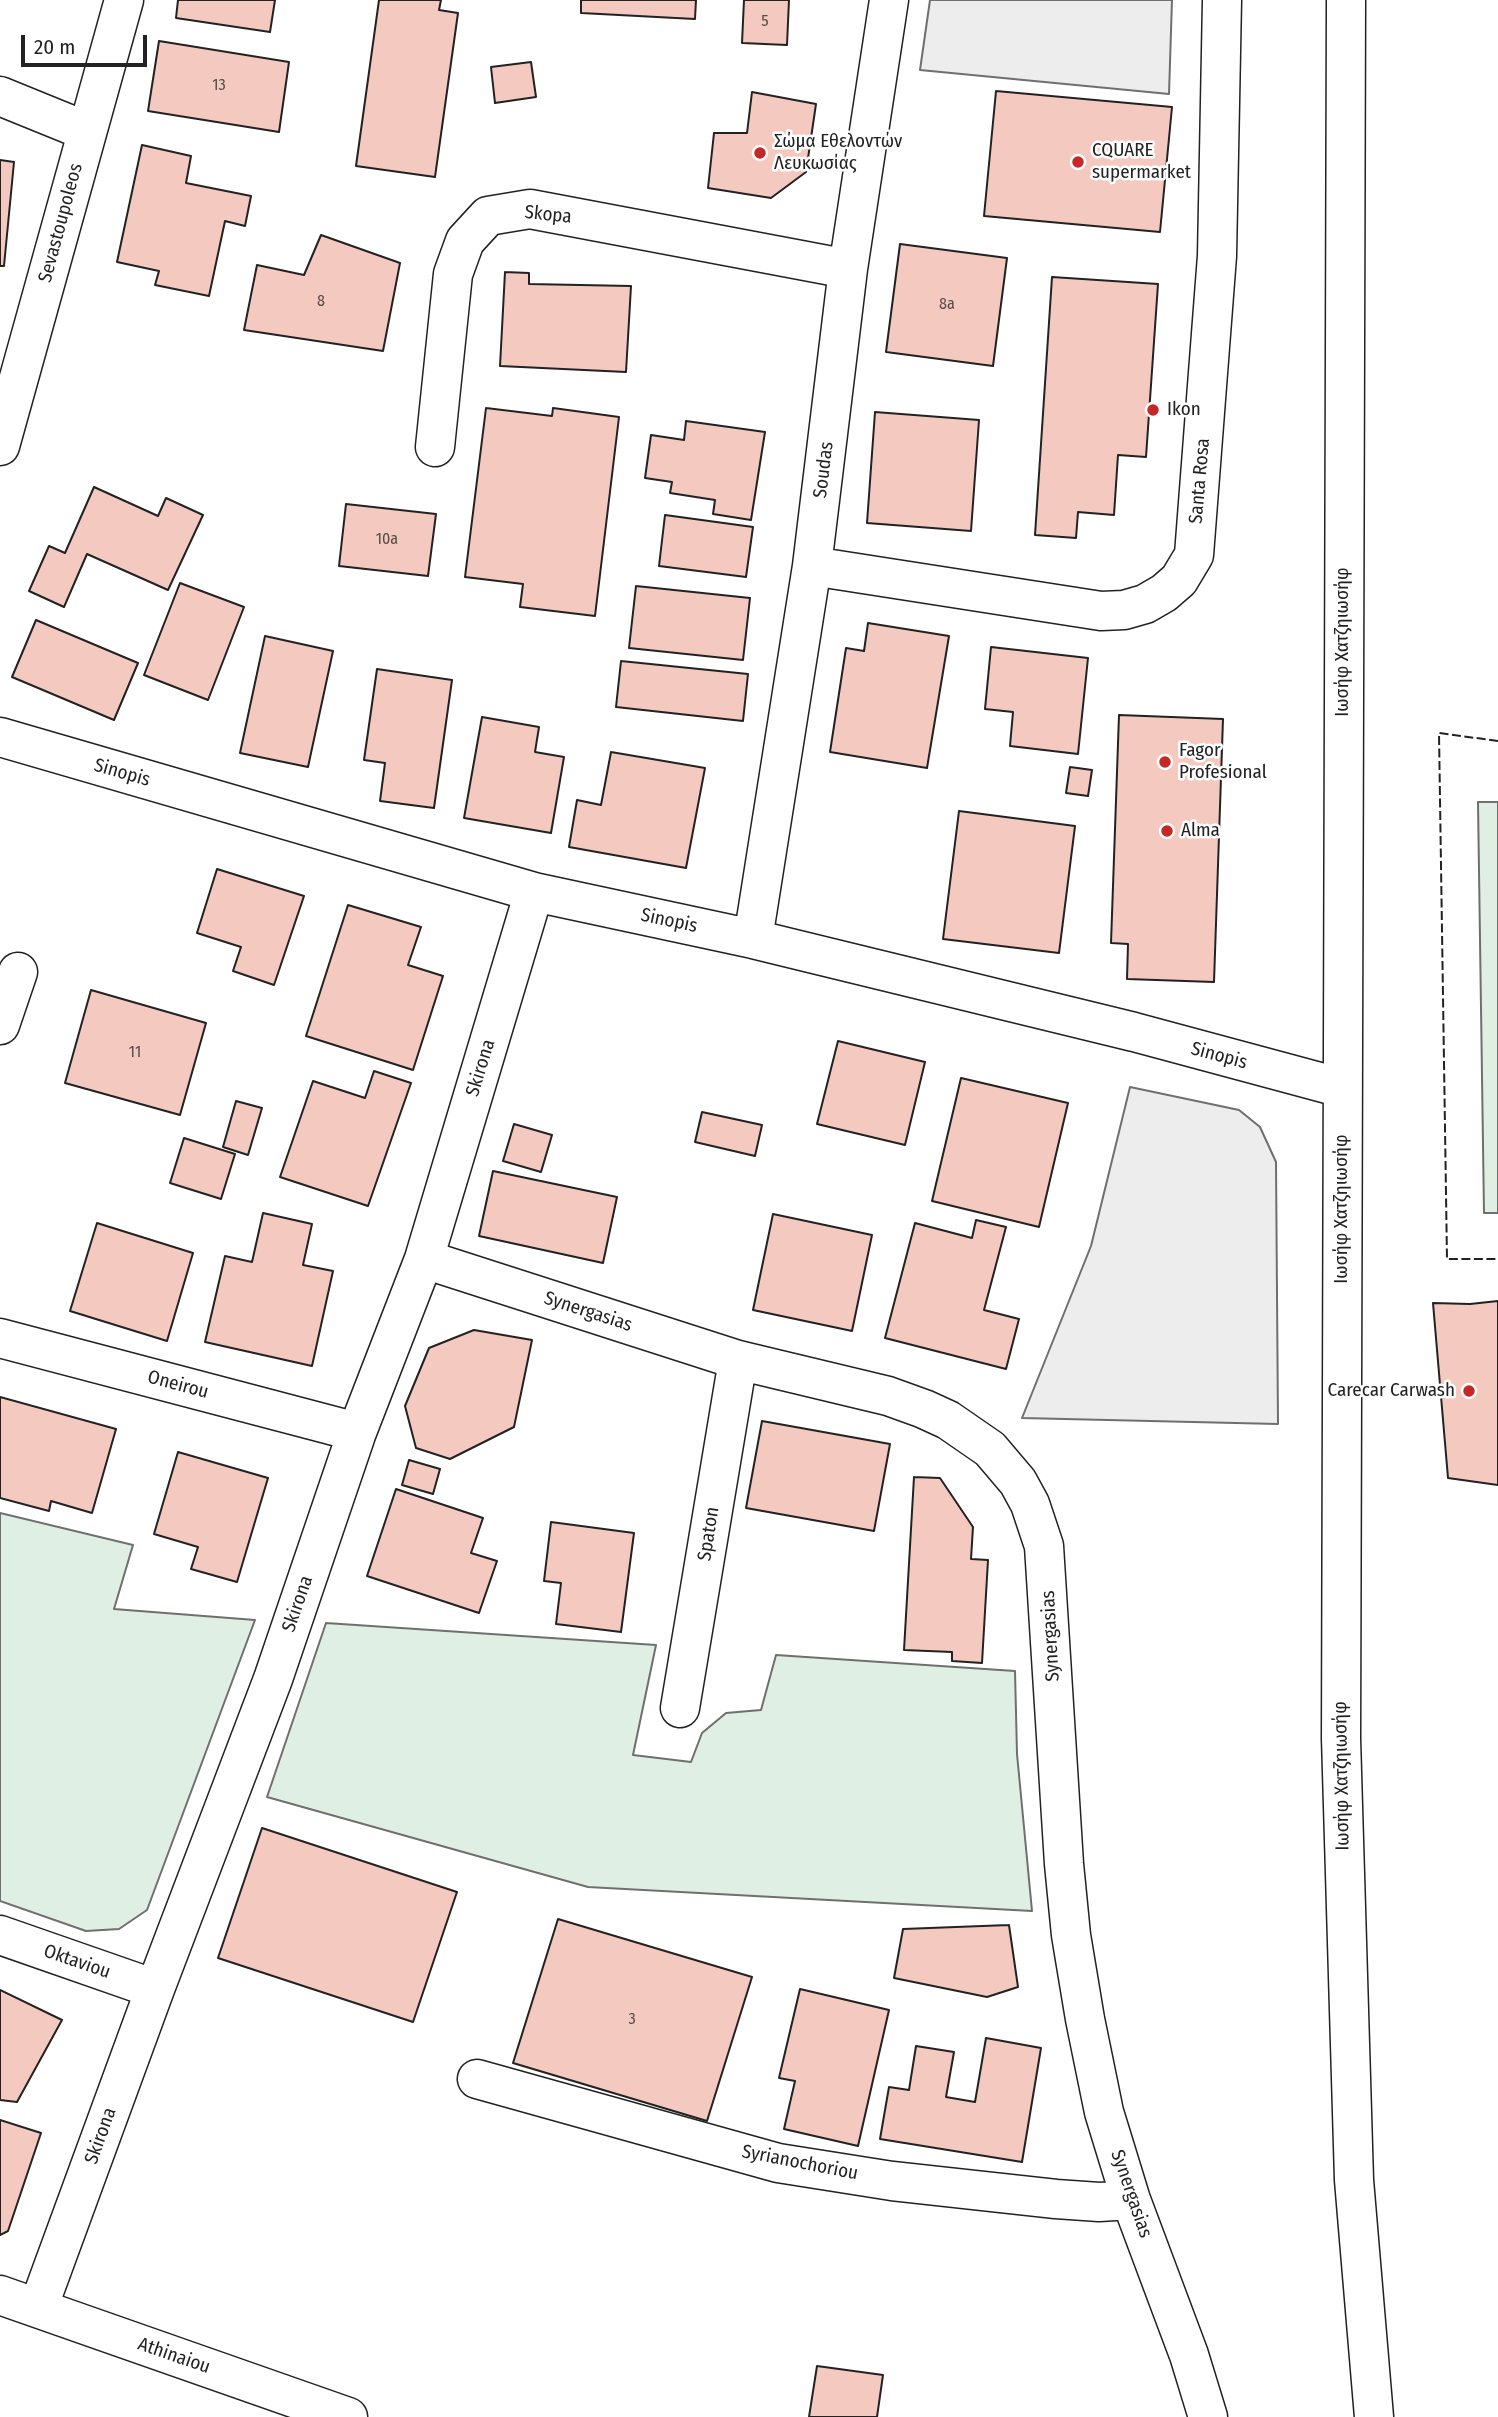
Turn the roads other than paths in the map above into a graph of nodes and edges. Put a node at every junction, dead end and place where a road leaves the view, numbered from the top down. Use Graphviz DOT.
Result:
graph roads {
  1 [pos="124,0"];
  2 [pos="889,0"];
  3 [pos="1222,0"];
  4 [pos="1346,0"];
  5 [pos="0,96"];
  6 [pos="86,131"];
  7 [pos="848,269"];
  8 [pos="0,446"];
  9 [pos="435,447"];
  10 [pos="813,566"];
  11 [pos="0,737"];
  12 [pos="534,892"];
  13 [pos="753,939"];
  14 [pos="18,972"];
  15 [pos="0,1025"];
  16 [pos="1342,1088"];
  17 [pos="424,1259"];
  18 [pos="0,1338"];
  19 [pos="738,1360"];
  20 [pos="356,1432"];
  21 [pos="680,1708"];
  22 [pos="0,1936"];
  23 [pos="155,1989"];
  24 [pos="477,2079"];
  25 [pos="1131,2200"];
  26 [pos="0,2295"];
  27 [pos="38,2308"];
  28 [pos="348,2417"];
  29 [pos="1208,2417"];
  30 [pos="1374,2417"];
  1 -- 6 [label="street, Sevastoupoleos"];
  2 -- 7 [label="street, Soudas"];
  3 -- 10 [label="street, Santa Rosa"];
  4 -- 16 [label="street, Ιωσήφ Χατζηιωσήφ"];
  5 -- 6 [label="street"];
  6 -- 8 [label="street, Sevastoupoleos"];
  7 -- 9 [label="street, Skopa"];
  7 -- 10 [label="street, Soudas"];
  10 -- 13 [label="street, Soudas"];
  11 -- 12 [label="street, Sinopis"];
  12 -- 13 [label="street, Sinopis"];
  12 -- 17 [label="street, Skirona"];
  13 -- 16 [label="street, Sinopis"];
  14 -- 15 [label="street"];
  16 -- 30 [label="street, Ιωσήφ Χατζηιωσήφ"];
  17 -- 19 [label="street, Synergasias"];
  17 -- 20 [label="street, Skirona"];
  18 -- 20 [label="street, Oneirou"];
  19 -- 21 [label="street, Spaton"];
  19 -- 25 [label="street, Synergasias"];
  20 -- 23 [label="street, Skirona"];
  22 -- 23 [label="street, Oktaviou"];
  23 -- 27 [label="street, Skirona"];
  24 -- 25 [label="street, Syrianochoriou"];
  25 -- 29 [label="street, Synergasias"];
  26 -- 27 [label="street, Athinaiou"];
  27 -- 28 [label="street, Athinaiou"];
}
